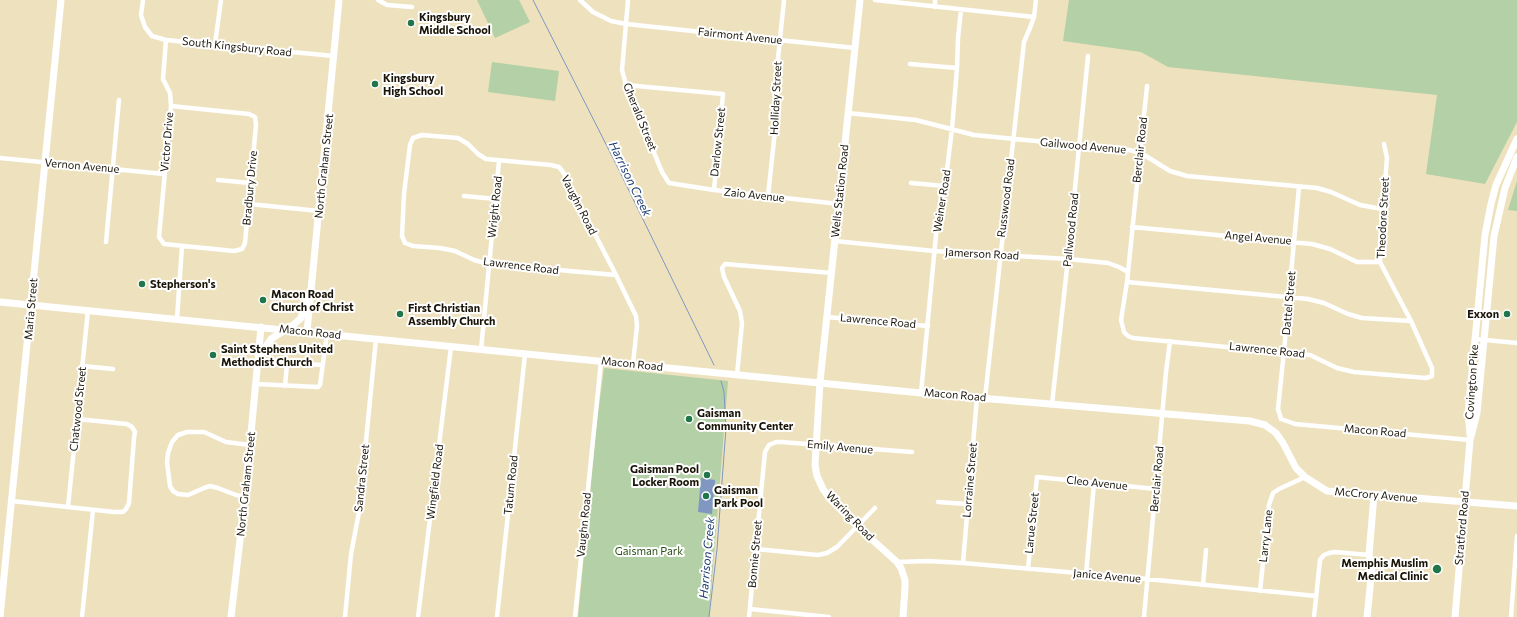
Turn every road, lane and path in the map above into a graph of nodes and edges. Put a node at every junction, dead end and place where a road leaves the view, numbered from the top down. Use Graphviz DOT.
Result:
graph roads {
  1 [pos="61,0"];
  2 [pos="143,0"];
  3 [pos="221,0"];
  4 [pos="339,0"];
  5 [pos="378,0"];
  6 [pos="580,0"];
  7 [pos="628,0"];
  8 [pos="784,0"];
  9 [pos="860,0"];
  10 [pos="875,0"];
  11 [pos="935,0"];
  12 [pos="1036,0"];
  13 [pos="412,7"];
  14 [pos="935,7"];
  15 [pos="961,10"];
  16 [pos="1034,17"];
  17 [pos="626,24"];
  18 [pos="166,40"];
  19 [pos="780,40"];
  20 [pos="215,44"];
  21 [pos="855,48"];
  22 [pos="334,56"];
  23 [pos="1088,56"];
  24 [pos="910,64"];
  25 [pos="957,68"];
  26 [pos="626,85"];
  27 [pos="1147,86"];
  28 [pos="119,100"];
  29 [pos="171,106"];
  30 [pos="848,114"];
  31 [pos="952,129"];
  32 [pos="1517,139"];
  33 [pos="1013,140"];
  34 [pos="1384,144"];
  35 [pos="1079,146"];
  36 [pos="1141,153"];
  37 [pos="1517,157"];
  38 [pos="0,158"];
  39 [pos="499,160"];
  40 [pos="44,163"];
  41 [pos="112,169"];
  42 [pos="164,174"];
  43 [pos="218,180"];
  44 [pos="250,183"];
  45 [pos="669,183"];
  46 [pos="911,183"];
  47 [pos="945,186"];
  48 [pos="1299,186"];
  49 [pos="714,190"];
  50 [pos="464,196"];
  51 [pos="768,196"];
  52 [pos="496,200"];
  53 [pos="248,204"];
  54 [pos="839,204"];
  55 [pos="1382,209"];
  56 [pos="319,211"];
  57 [pos="1132,227"];
  58 [pos="835,241"];
  59 [pos="106,242"];
  60 [pos="1294,242"];
  61 [pos="405,243"];
  62 [pos="182,246"];
  63 [pos="934,251"];
  64 [pos="1000,255"];
  65 [pos="1068,259"];
  66 [pos="1380,262"];
  67 [pos="489,264"];
  68 [pos="1128,272"];
  69 [pos="832,274"];
  70 [pos="616,275"];
  71 [pos="1127,282"];
  72 [pos="311,296"];
  73 [pos="1289,296"];
  74 [pos="0,302"];
  75 [pos="32,305"];
  76 [pos="88,310"];
  77 [pos="827,317"];
  78 [pos="177,319"];
  79 [pos="1411,321"];
  80 [pos="928,326"];
  81 [pos="261,327"];
  82 [pos="282,329"];
  83 [pos="307,332"];
  84 [pos="1124,332"];
  85 [pos="326,334"];
  86 [pos="376,339"];
  87 [pos="1475,339"];
  88 [pos="1484,340"];
  89 [pos="1170,341"];
  90 [pos="1517,343"];
  91 [pos="451,347"];
  92 [pos="481,350"];
  93 [pos="1284,351"];
  94 [pos="524,354"];
  95 [pos="258,358"];
  96 [pos="601,361"];
  97 [pos="633,364"];
  98 [pos="322,365"];
  99 [pos="83,366"];
  100 [pos="113,368"];
  101 [pos="737,375"];
  102 [pos="1432,376"];
  103 [pos="820,382"];
  104 [pos="256,384"];
  105 [pos="285,386"];
  106 [pos="921,393"];
  107 [pos="977,397"];
  108 [pos="985,398"];
  109 [pos="1052,404"];
  110 [pos="1163,413"];
  111 [pos="77,419"];
  112 [pos="1281,419"];
  113 [pos="1265,425"];
  114 [pos="1470,440"];
  115 [pos="250,445"];
  116 [pos="769,445"];
  117 [pos="816,445"];
  118 [pos="912,452"];
  119 [pos="1037,477"];
  120 [pos="1305,477"];
  121 [pos="1094,483"];
  122 [pos="1156,489"];
  123 [pos="1374,495"];
  124 [pos="245,497"];
  125 [pos="12,501"];
  126 [pos="938,502"];
  127 [pos="1465,503"];
  128 [pos="968,504"];
  129 [pos="1517,506"];
  130 [pos="68,507"];
  131 [pos="875,508"];
  132 [pos="93,510"];
  133 [pos="857,526"];
  134 [pos="1517,536"];
  135 [pos="756,549"];
  136 [pos="1206,550"];
  137 [pos="1369,555"];
  138 [pos="897,562"];
  139 [pos="963,563"];
  140 [pos="1028,569"];
  141 [pos="1086,574"];
  142 [pos="1147,579"];
  143 [pos="1203,585"];
  144 [pos="1260,591"];
  145 [pos="1316,596"];
  146 [pos="750,610"];
  147 [pos="0,617"];
  148 [pos="82,617"];
  149 [pos="232,617"];
  150 [pos="345,617"];
  151 [pos="418,617"];
  152 [pos="497,617"];
  153 [pos="575,617"];
  154 [pos="749,617"];
  155 [pos="829,617"];
  156 [pos="903,617"];
  157 [pos="1144,617"];
  158 [pos="1314,617"];
  159 [pos="1367,617"];
  160 [pos="1454,617"];
  161 [pos="1511,617"];
  1 -- 40 [label="main road, Maria Street"];
  2 -- 18 [label="street, South Kingsbury Road"];
  3 -- 20 [label="street"];
  4 -- 22 [label="main road, North Graham Street"];
  5 -- 13 [label="street"];
  6 -- 17 [label="street, Fairmont Avenue"];
  7 -- 17 [label="street, Gherald Street"];
  8 -- 19 [label="street, Holliday Street"];
  9 -- 21 [label="main road, Wells Station Road"];
  10 -- 14 [label="street"];
  11 -- 14 [label="street"];
  12 -- 16 [label="street, Russwood Road"];
  14 -- 15 [label="street"];
  15 -- 16 [label="street"];
  15 -- 25 [label="street, Weiner Road"];
  16 -- 33 [label="street, Russwood Road"];
  17 -- 19 [label="street, Fairmont Avenue"];
  17 -- 26 [label="street, Gherald Street"];
  18 -- 20 [label="street, South Kingsbury Road"];
  18 -- 29 [label="street, Victor Drive"];
  19 -- 21 [label="street, Fairmont Avenue"];
  19 -- 51 [label="street, Holliday Street"];
  20 -- 22 [label="street, South Kingsbury Road"];
  21 -- 30 [label="main road, Wells Station Road"];
  22 -- 56 [label="main road, North Graham Street"];
  23 -- 35 [label="street, Pallwood Road"];
  24 -- 25 [label="street"];
  25 -- 31 [label="street, Weiner Road"];
  26 -- 45 [label="street, Gherald Street"];
  26 -- 49 [label="street, Darlow Street"];
  27 -- 36 [label="street, Berclair Road"];
  28 -- 41 [label="street"];
  29 -- 42 [label="street, Victor Drive"];
  29 -- 44 [label="street, Bradbury Drive"];
  30 -- 31 [label="street, Gailwood Avenue"];
  30 -- 54 [label="main road, Wells Station Road"];
  31 -- 33 [label="street, Gailwood Avenue"];
  31 -- 47 [label="street, Weiner Road"];
  32 -- 87 [label="main road, Covington Pike"];
  33 -- 35 [label="street, Gailwood Avenue"];
  33 -- 64 [label="street, Russwood Road"];
  34 -- 55 [label="street, Theodore Street"];
  35 -- 36 [label="street, Gailwood Avenue"];
  35 -- 65 [label="street, Pallwood Road"];
  36 -- 48 [label="street, Gailwood Avenue"];
  36 -- 57 [label="street, Berclair Road"];
  37 -- 88 [label="main road, Covington Pike"];
  38 -- 40 [label="street, Vernon Avenue"];
  39 -- 52 [label="street, Wright Road"];
  39 -- 61 [label="street, Vaughn Road"];
  39 -- 70 [label="street, Vaughn Road"];
  40 -- 41 [label="street, Vernon Avenue"];
  40 -- 75 [label="main road, Maria Street"];
  41 -- 42 [label="street, Vernon Avenue"];
  41 -- 59 [label="street"];
  42 -- 62 [label="street, Victor Drive"];
  43 -- 44 [label="street"];
  44 -- 53 [label="street, Bradbury Drive"];
  45 -- 49 [label="street, Zaio Avenue"];
  46 -- 47 [label="street"];
  47 -- 63 [label="street, Weiner Road"];
  48 -- 55 [label="street, Gailwood Avenue"];
  48 -- 60 [label="street, Dattel Street"];
  49 -- 51 [label="street, Zaio Avenue"];
  50 -- 52 [label="street"];
  51 -- 54 [label="street, Zaio Avenue"];
  52 -- 67 [label="street, Wright Road"];
  53 -- 56 [label="street"];
  53 -- 62 [label="street, Bradbury Drive"];
  54 -- 58 [label="main road, Wells Station Road"];
  55 -- 66 [label="street, Theodore Street"];
  56 -- 72 [label="main road, North Graham Street"];
  57 -- 60 [label="street, Angel Avenue"];
  57 -- 68 [label="street, Berclair Road"];
  58 -- 63 [label="street, Jamerson Road"];
  58 -- 69 [label="main road, Wells Station Road"];
  60 -- 66 [label="street, Angel Avenue"];
  60 -- 73 [label="street, Dattel Street"];
  61 -- 67 [label="street, Lawrence Road"];
  62 -- 78 [label="street"];
  63 -- 64 [label="street, Jamerson Road"];
  63 -- 80 [label="street, Weiner Road"];
  64 -- 65 [label="street, Jamerson Road"];
  64 -- 108 [label="street, Russwood Road"];
  65 -- 68 [label="street, Jamerson Road"];
  65 -- 109 [label="street, Pallwood Road"];
  66 -- 79 [label="street, Theodore Street"];
  67 -- 70 [label="street, Lawrence Road"];
  67 -- 92 [label="street, Wright Road"];
  68 -- 71 [label="street, Berclair Road"];
  69 -- 77 [label="main road, Wells Station Road"];
  69 -- 101 [label="street"];
  70 -- 97 [label="street, Vaughn Road"];
  71 -- 73 [label="street"];
  71 -- 84 [label="street, Berclair Road"];
  72 -- 82 [label="main road"];
  72 -- 83 [label="main road, North Graham Street"];
  73 -- 79 [label="street"];
  73 -- 93 [label="street, Dattel Street"];
  74 -- 75 [label="main road, Macon Road"];
  75 -- 76 [label="main road, Macon Road"];
  75 -- 125 [label="main road, Maria Street"];
  76 -- 78 [label="main road, Macon Road"];
  76 -- 99 [label="street, Chatwood Street"];
  77 -- 80 [label="street, Lawrence Road"];
  77 -- 103 [label="main road, Wells Station Road"];
  78 -- 81 [label="main road, Macon Road"];
  79 -- 102 [label="street, Theodore Street"];
  80 -- 106 [label="street, Weiner Road"];
  81 -- 82 [label="main road, Macon Road"];
  81 -- 95 [label="main road, North Graham Street"];
  82 -- 83 [label="main road, Macon Road"];
  82 -- 95 [label="main road"];
  83 -- 85 [label="main road, Macon Road"];
  84 -- 89 [label="street, Lawrence Road"];
  85 -- 86 [label="main road, Macon Road"];
  85 -- 98 [label="street"];
  86 -- 91 [label="main road, Macon Road"];
  86 -- 150 [label="street, Sandra Street"];
  87 -- 88 [label="street"];
  87 -- 114 [label="main road, Covington Pike"];
  88 -- 90 [label="street"];
  88 -- 114 [label="main road, Covington Pike"];
  89 -- 93 [label="street, Lawrence Road"];
  89 -- 110 [label="street, Berclair Road"];
  91 -- 92 [label="main road, Macon Road"];
  91 -- 151 [label="street, Wingfield Road"];
  92 -- 94 [label="main road, Macon Road"];
  93 -- 102 [label="street, Lawrence Road"];
  93 -- 112 [label="street, Dattel Street"];
  94 -- 96 [label="main road, Macon Road"];
  94 -- 152 [label="street, Tatum Road"];
  95 -- 104 [label="main road, North Graham Street"];
  96 -- 97 [label="main road, Macon Road"];
  96 -- 153 [label="street, Vaughn Road"];
  97 -- 101 [label="main road, Macon Road"];
  98 -- 105 [label="street"];
  98 -- 105 [label="street"];
  99 -- 100 [label="street"];
  99 -- 111 [label="street, Chatwood Street"];
  101 -- 103 [label="main road, Macon Road"];
  103 -- 106 [label="main road, Macon Road"];
  103 -- 117 [label="main road, Waring Road"];
  104 -- 105 [label="street"];
  104 -- 115 [label="main road, North Graham Street"];
  106 -- 107 [label="main road, Macon Road"];
  107 -- 108 [label="main road, Macon Road"];
  107 -- 128 [label="street, Lorraine Street"];
  108 -- 109 [label="main road, Macon Road"];
  109 -- 110 [label="main road, Macon Road"];
  110 -- 113 [label="main road, Macon Road"];
  110 -- 122 [label="street, Berclair Road"];
  111 -- 130 [label="street, Chatwood Street"];
  111 -- 132 [label="street"];
  112 -- 114 [label="street, Macon Road"];
  113 -- 120 [label="main road, McCrory Avenue"];
  114 -- 127 [label="main road, Stratford Road"];
  115 -- 124 [label="main road, North Graham Street"];
  115 -- 124 [label="street"];
  116 -- 117 [label="street, Emily Avenue"];
  116 -- 135 [label="street, Bonnie Street"];
  117 -- 118 [label="street, Emily Avenue"];
  117 -- 133 [label="main road, Waring Road"];
  119 -- 121 [label="street, Cleo Avenue"];
  119 -- 140 [label="street, Larue Street"];
  120 -- 123 [label="main road, McCrory Avenue"];
  120 -- 144 [label="street, Larry Lane"];
  121 -- 122 [label="street, Cleo Avenue"];
  121 -- 141 [label="street"];
  122 -- 142 [label="street, Berclair Road"];
  123 -- 127 [label="main road, McCrory Avenue"];
  123 -- 137 [label="main road"];
  124 -- 149 [label="main road, North Graham Street"];
  125 -- 130 [label="street"];
  125 -- 147 [label="main road, Maria Street"];
  126 -- 128 [label="street"];
  127 -- 129 [label="main road, McCrory Avenue"];
  127 -- 160 [label="main road, Stratford Road"];
  128 -- 139 [label="street, Lorraine Street"];
  130 -- 132 [label="street"];
  131 -- 133 [label="street"];
  132 -- 148 [label="street"];
  133 -- 135 [label="street"];
  133 -- 138 [label="main road, Waring Road"];
  134 -- 161 [label="street"];
  135 -- 146 [label="street, Bonnie Street"];
  136 -- 143 [label="street"];
  137 -- 145 [label="street"];
  137 -- 159 [label="main road"];
  138 -- 139 [label="street, Janice Avenue"];
  138 -- 156 [label="main road, Waring Road"];
  139 -- 140 [label="street, Janice Avenue"];
  140 -- 141 [label="street, Janice Avenue"];
  141 -- 142 [label="street, Janice Avenue"];
  142 -- 143 [label="street, Janice Avenue"];
  142 -- 157 [label="street, Berclair Road"];
  143 -- 144 [label="street, Janice Avenue"];
  144 -- 145 [label="street, Janice Avenue"];
  145 -- 158 [label="street"];
  146 -- 154 [label="street, Bonnie Street"];
  146 -- 155 [label="street"];
}
